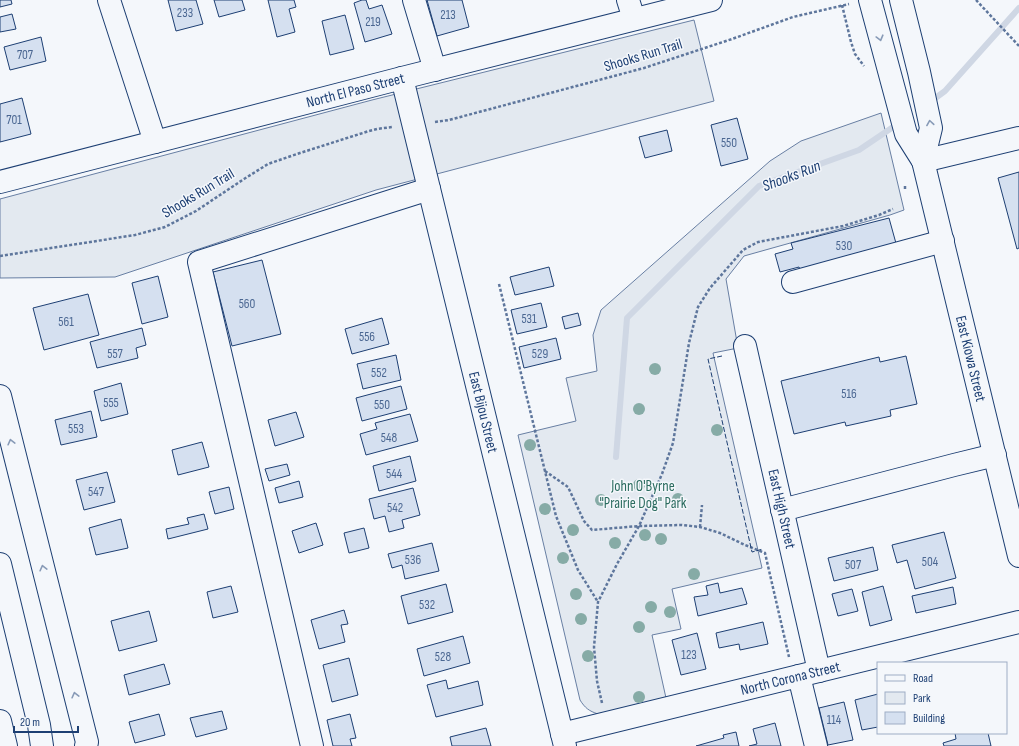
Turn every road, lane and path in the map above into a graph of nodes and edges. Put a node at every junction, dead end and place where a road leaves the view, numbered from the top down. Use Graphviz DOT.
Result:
graph roads {
  1 [pos="109,0"];
  2 [pos="414,0"];
  3 [pos="711,0"];
  4 [pos="870,0"];
  5 [pos="901,0"];
  6 [pos="976,0"];
  7 [pos="631,10"];
  8 [pos="1019,46"];
  9 [pos="435,70"];
  10 [pos="867,70"];
  11 [pos="402,78"];
  12 [pos="450,120"];
  13 [pos="377,129"];
  14 [pos="1019,138"];
  15 [pos="155,142"];
  16 [pos="923,161"];
  17 [pos="0,182"];
  18 [pos="429,189"];
  19 [pos="893,209"];
  20 [pos="943,242"];
  21 [pos="0,256"];
  22 [pos="794,282"];
  23 [pos="498,284"];
  24 [pos="745,346"];
  25 [pos="0,396"];
  26 [pos="995,455"];
  27 [pos="545,472"];
  28 [pos="702,505"];
  29 [pos="782,510"];
  30 [pos="639,526"];
  31 [pos="700,527"];
  32 [pos="1019,556"];
  33 [pos="0,564"];
  34 [pos="598,602"];
  35 [pos="1019,622"];
  36 [pos="804,675"];
  37 [pos="0,721"];
  38 [pos="609,722"];
  39 [pos="39,725"];
  40 [pos="563,740"];
  41 [pos="6,746"];
  42 [pos="42,746"];
  43 [pos="47,746"];
  44 [pos="86,746"];
  45 [pos="312,746"];
  46 [pos="816,746"];
  1 -- 15 [label="street"];
  2 -- 9 [label="street"];
  3 -- 7 [label="street, North El Paso Street"];
  4 -- 16 [label="street, East Kiowa Street, one-way"];
  16 -- 5 [label="street, East Kiowa Street, one-way"];
  6 -- 8 [label="path"];
  7 -- 9 [label="street, North El Paso Street"];
  9 -- 11 [label="street, North El Paso Street"];
  10 -- 12 [label="path, Shooks Run Trail"];
  11 -- 15 [label="street, North El Paso Street"];
  11 -- 18 [label="street, East Bijou Street"];
  13 -- 21 [label="path, Shooks Run Trail"];
  14 -- 16 [label="street"];
  15 -- 17 [label="street, North El Paso Street"];
  16 -- 20 [label="street, East Kiowa Street"];
  18 -- 40 [label="street, East Bijou Street"];
  18 -- 45 [label="street"];
  19 -- 30 [label="path"];
  20 -- 22 [label="street"];
  20 -- 26 [label="street, East Kiowa Street"];
  23 -- 27 [label="path"];
  24 -- 29 [label="street, East High Street"];
  44 -- 25 [label="street, one-way"];
  26 -- 29 [label="street"];
  26 -- 32 [label="street, East Kiowa Street"];
  27 -- 30 [label="path"];
  27 -- 34 [label="path"];
  28 -- 31 [label="path"];
  29 -- 36 [label="street, East High Street"];
  30 -- 31 [label="path"];
  30 -- 34 [label="path"];
  31 -- 36 [label="path"];
  33 -- 39 [label="street"];
  34 -- 38 [label="path"];
  35 -- 36 [label="street, North Corona Street"];
  36 -- 38 [label="street, North Corona Street"];
  36 -- 46 [label="street, East High Street"];
  37 -- 41 [label="street"];
  38 -- 40 [label="street, North Corona Street"];
  39 -- 42 [label="street"];
  39 -- 43 [label="street"];
}
